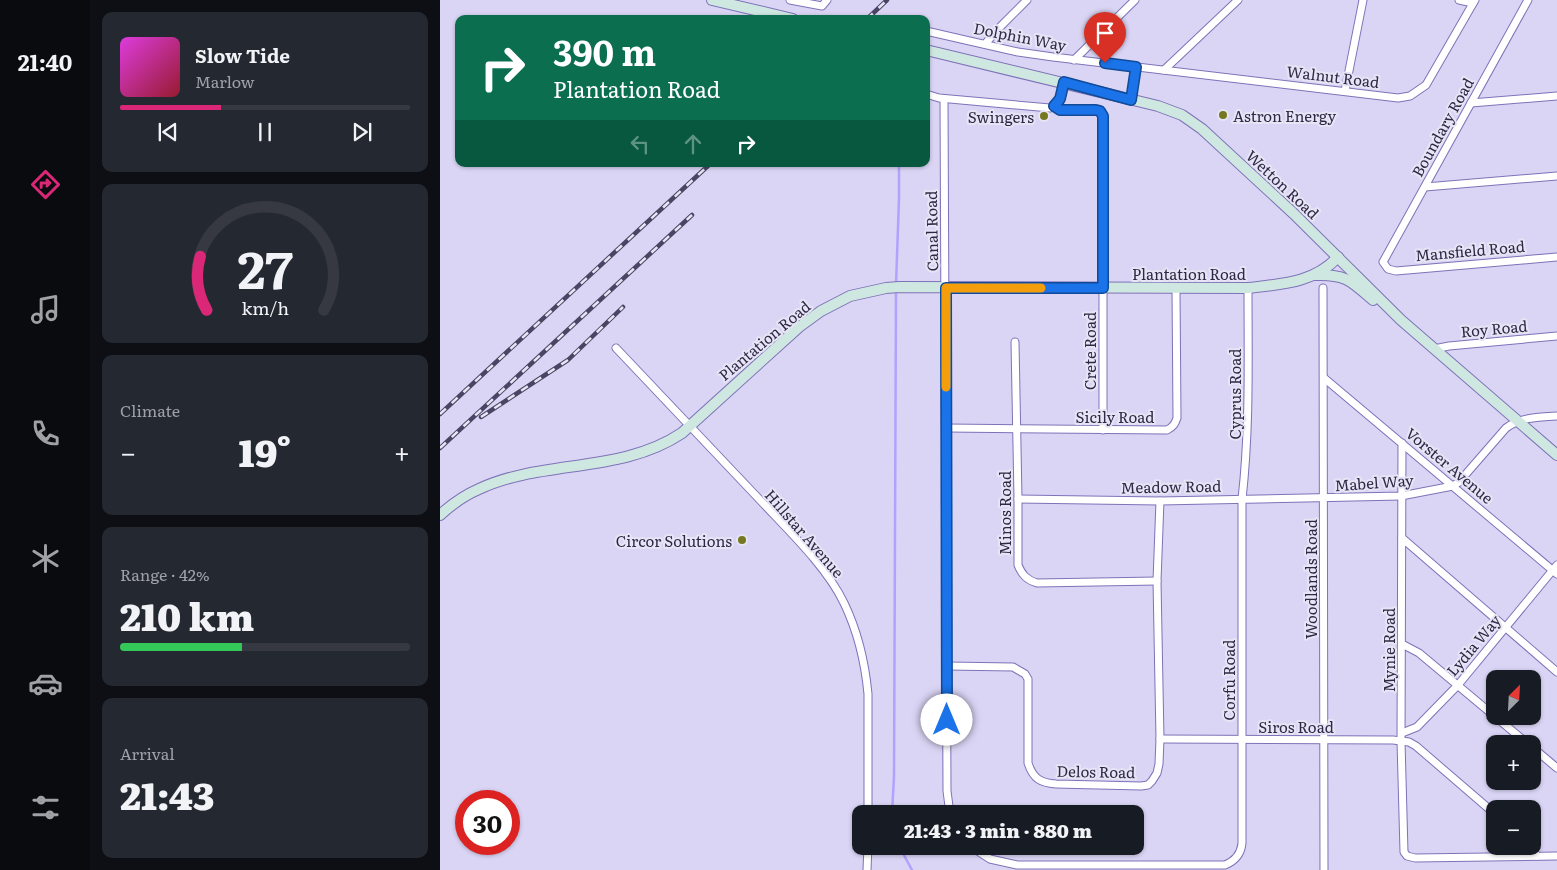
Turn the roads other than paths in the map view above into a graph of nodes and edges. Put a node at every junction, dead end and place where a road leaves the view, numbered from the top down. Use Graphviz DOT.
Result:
graph roads {
  1 [pos="712,0"];
  2 [pos="790,0"];
  3 [pos="827,0"];
  4 [pos="1028,0"];
  5 [pos="1135,0"];
  6 [pos="1238,0"];
  7 [pos="1363,0"];
  8 [pos="1459,0"];
  9 [pos="1528,0"];
  10 [pos="1474,2"];
  11 [pos="776,15"];
  12 [pos="930,32"];
  13 [pos="985,44"];
  14 [pos="930,51"];
  15 [pos="1074,60"];
  16 [pos="1136,67"];
  17 [pos="1164,70"];
  18 [pos="1064,82"];
  19 [pos="1345,91"];
  20 [pos="930,95"];
  21 [pos="1557,96"];
  22 [pos="944,99"];
  23 [pos="1131,100"];
  24 [pos="1471,104"];
  25 [pos="1054,106"];
  26 [pos="1557,176"];
  27 [pos="1425,187"];
  28 [pos="1338,257"];
  29 [pos="1557,257"];
  30 [pos="1387,267"];
  31 [pos="1315,276"];
  32 [pos="946,288"];
  33 [pos="1103,288"];
  34 [pos="1248,288"];
  35 [pos="1323,288"];
  36 [pos="1176,289"];
  37 [pos="1387,306"];
  38 [pos="1557,336"];
  39 [pos="1015,342"];
  40 [pos="616,348"];
  41 [pos="1434,349"];
  42 [pos="1324,378"];
  43 [pos="1557,416"];
  44 [pos="1518,421"];
  45 [pos="689,426"];
  46 [pos="947,428"];
  47 [pos="1016,430"];
  48 [pos="1103,430"];
  49 [pos="1402,443"];
  50 [pos="1557,455"];
  51 [pos="1453,486"];
  52 [pos="1401,496"];
  53 [pos="1323,498"];
  54 [pos="1018,499"];
  55 [pos="1242,499"];
  56 [pos="1160,501"];
  57 [pos="440,514"];
  58 [pos="1402,538"];
  59 [pos="1556,569"];
  60 [pos="1157,581"];
  61 [pos="1506,628"];
  62 [pos="1402,644"];
  63 [pos="947,666"];
  64 [pos="1557,672"];
  65 [pos="1458,686"];
  66 [pos="1517,735"];
  67 [pos="1402,737"];
  68 [pos="1160,739"];
  69 [pos="1242,740"];
  70 [pos="1324,740"];
  71 [pos="1541,755"];
  72 [pos="1557,768"];
  73 [pos="868,805"];
  74 [pos="949,805"];
  75 [pos="1486,806"];
  76 [pos="868,855"];
  77 [pos="983,855"];
  78 [pos="1537,856"];
  79 [pos="1557,856"];
  80 [pos="868,870"];
  81 [pos="1324,870"];
  1 -- 11 [label="street"];
  2 -- 3 [label="street"];
  4 -- 13 [label="street"];
  5 -- 15 [label="street"];
  6 -- 17 [label="street"];
  7 -- 19 [label="street"];
  8 -- 10 [label="street"];
  9 -- 24 [label="street, Boundary Road"];
  10 -- 19 [label="street, Walnut Road"];
  12 -- 13 [label="street, Dolphin Way"];
  13 -- 15 [label="street, Dolphin Way"];
  14 -- 18 [label="street, Wetton Road"];
  15 -- 16 [label="street, Dolphin Way"];
  16 -- 17 [label="street, Walnut Road"];
  16 -- 23 [label="street"];
  17 -- 19 [label="street, Walnut Road"];
  18 -- 23 [label="street, Wetton Road"];
  18 -- 25 [label="street"];
  20 -- 22 [label="street"];
  21 -- 24 [label="street"];
  22 -- 25 [label="street"];
  22 -- 32 [label="street, Canal Road"];
  23 -- 28 [label="street, Wetton Road"];
  24 -- 27 [label="street, Boundary Road"];
  25 -- 33 [label="street, Crete Road"];
  26 -- 27 [label="street"];
  27 -- 30 [label="street, Boundary Road"];
  28 -- 31 [label="street, Plantation Road"];
  28 -- 37 [label="street, Wetton Road"];
  29 -- 30 [label="street, Mansfield Road"];
  31 -- 34 [label="street, Plantation Road"];
  31 -- 37 [label="street"];
  32 -- 33 [label="street, Plantation Road"];
  32 -- 45 [label="street, Plantation Road"];
  32 -- 46 [label="street, Canal Road"];
  33 -- 36 [label="street, Plantation Road"];
  33 -- 48 [label="street, Crete Road"];
  34 -- 36 [label="street, Plantation Road"];
  34 -- 55 [label="street, Cyprus Road"];
  35 -- 42 [label="street, Woodlands Road"];
  36 -- 48 [label="street, Sicily Road"];
  37 -- 41 [label="street, Wetton Road"];
  38 -- 41 [label="street, Roy Road"];
  39 -- 47 [label="street, Minos Road"];
  40 -- 45 [label="street, Hillstar Avenue"];
  41 -- 44 [label="street, Wetton Road"];
  42 -- 49 [label="street, Vorster Avenue"];
  42 -- 53 [label="street, Woodlands Road"];
  43 -- 44 [label="street"];
  44 -- 50 [label="street, Wetton Road"];
  44 -- 51 [label="street"];
  45 -- 57 [label="street, Plantation Road"];
  45 -- 73 [label="street, Hillstar Avenue"];
  46 -- 47 [label="street, Sicily Road"];
  46 -- 63 [label="street, Canal Road"];
  47 -- 48 [label="street, Sicily Road"];
  47 -- 54 [label="street, Minos Road"];
  49 -- 51 [label="street, Vorster Avenue"];
  49 -- 52 [label="street, Mynie Road"];
  51 -- 52 [label="street, Mabel Way"];
  51 -- 59 [label="street, Vorster Avenue"];
  52 -- 53 [label="street, Mabel Way"];
  52 -- 58 [label="street, Mynie Road"];
  53 -- 55 [label="street, Meadow Road"];
  53 -- 70 [label="street, Woodlands Road"];
  54 -- 56 [label="street, Meadow Road"];
  54 -- 60 [label="street, Minos Road"];
  55 -- 56 [label="street, Meadow Road"];
  55 -- 69 [label="street, Corfu Road"];
  56 -- 60 [label="street, Delos Road"];
  58 -- 61 [label="street"];
  58 -- 62 [label="street, Mynie Road"];
  59 -- 61 [label="street, Lydia Way"];
  60 -- 68 [label="street, Delos Road"];
  61 -- 64 [label="street"];
  61 -- 65 [label="street, Lydia Way"];
  62 -- 65 [label="street"];
  62 -- 67 [label="street, Mynie Road"];
  63 -- 68 [label="street, Delos Road"];
  63 -- 74 [label="street, Canal Road"];
  65 -- 66 [label="street"];
  65 -- 67 [label="street, Lydia Way"];
  67 -- 70 [label="street, Siros Road"];
  67 -- 75 [label="street"];
  67 -- 78 [label="street, Mynie Road"];
  68 -- 69 [label="street, Siros Road"];
  69 -- 70 [label="street, Siros Road"];
  69 -- 77 [label="street, Corfu Road"];
  70 -- 81 [label="street, Woodlands Road"];
  71 -- 72 [label="street"];
  76 -- 80 [label="street"];
  78 -- 79 [label="street"];
}
